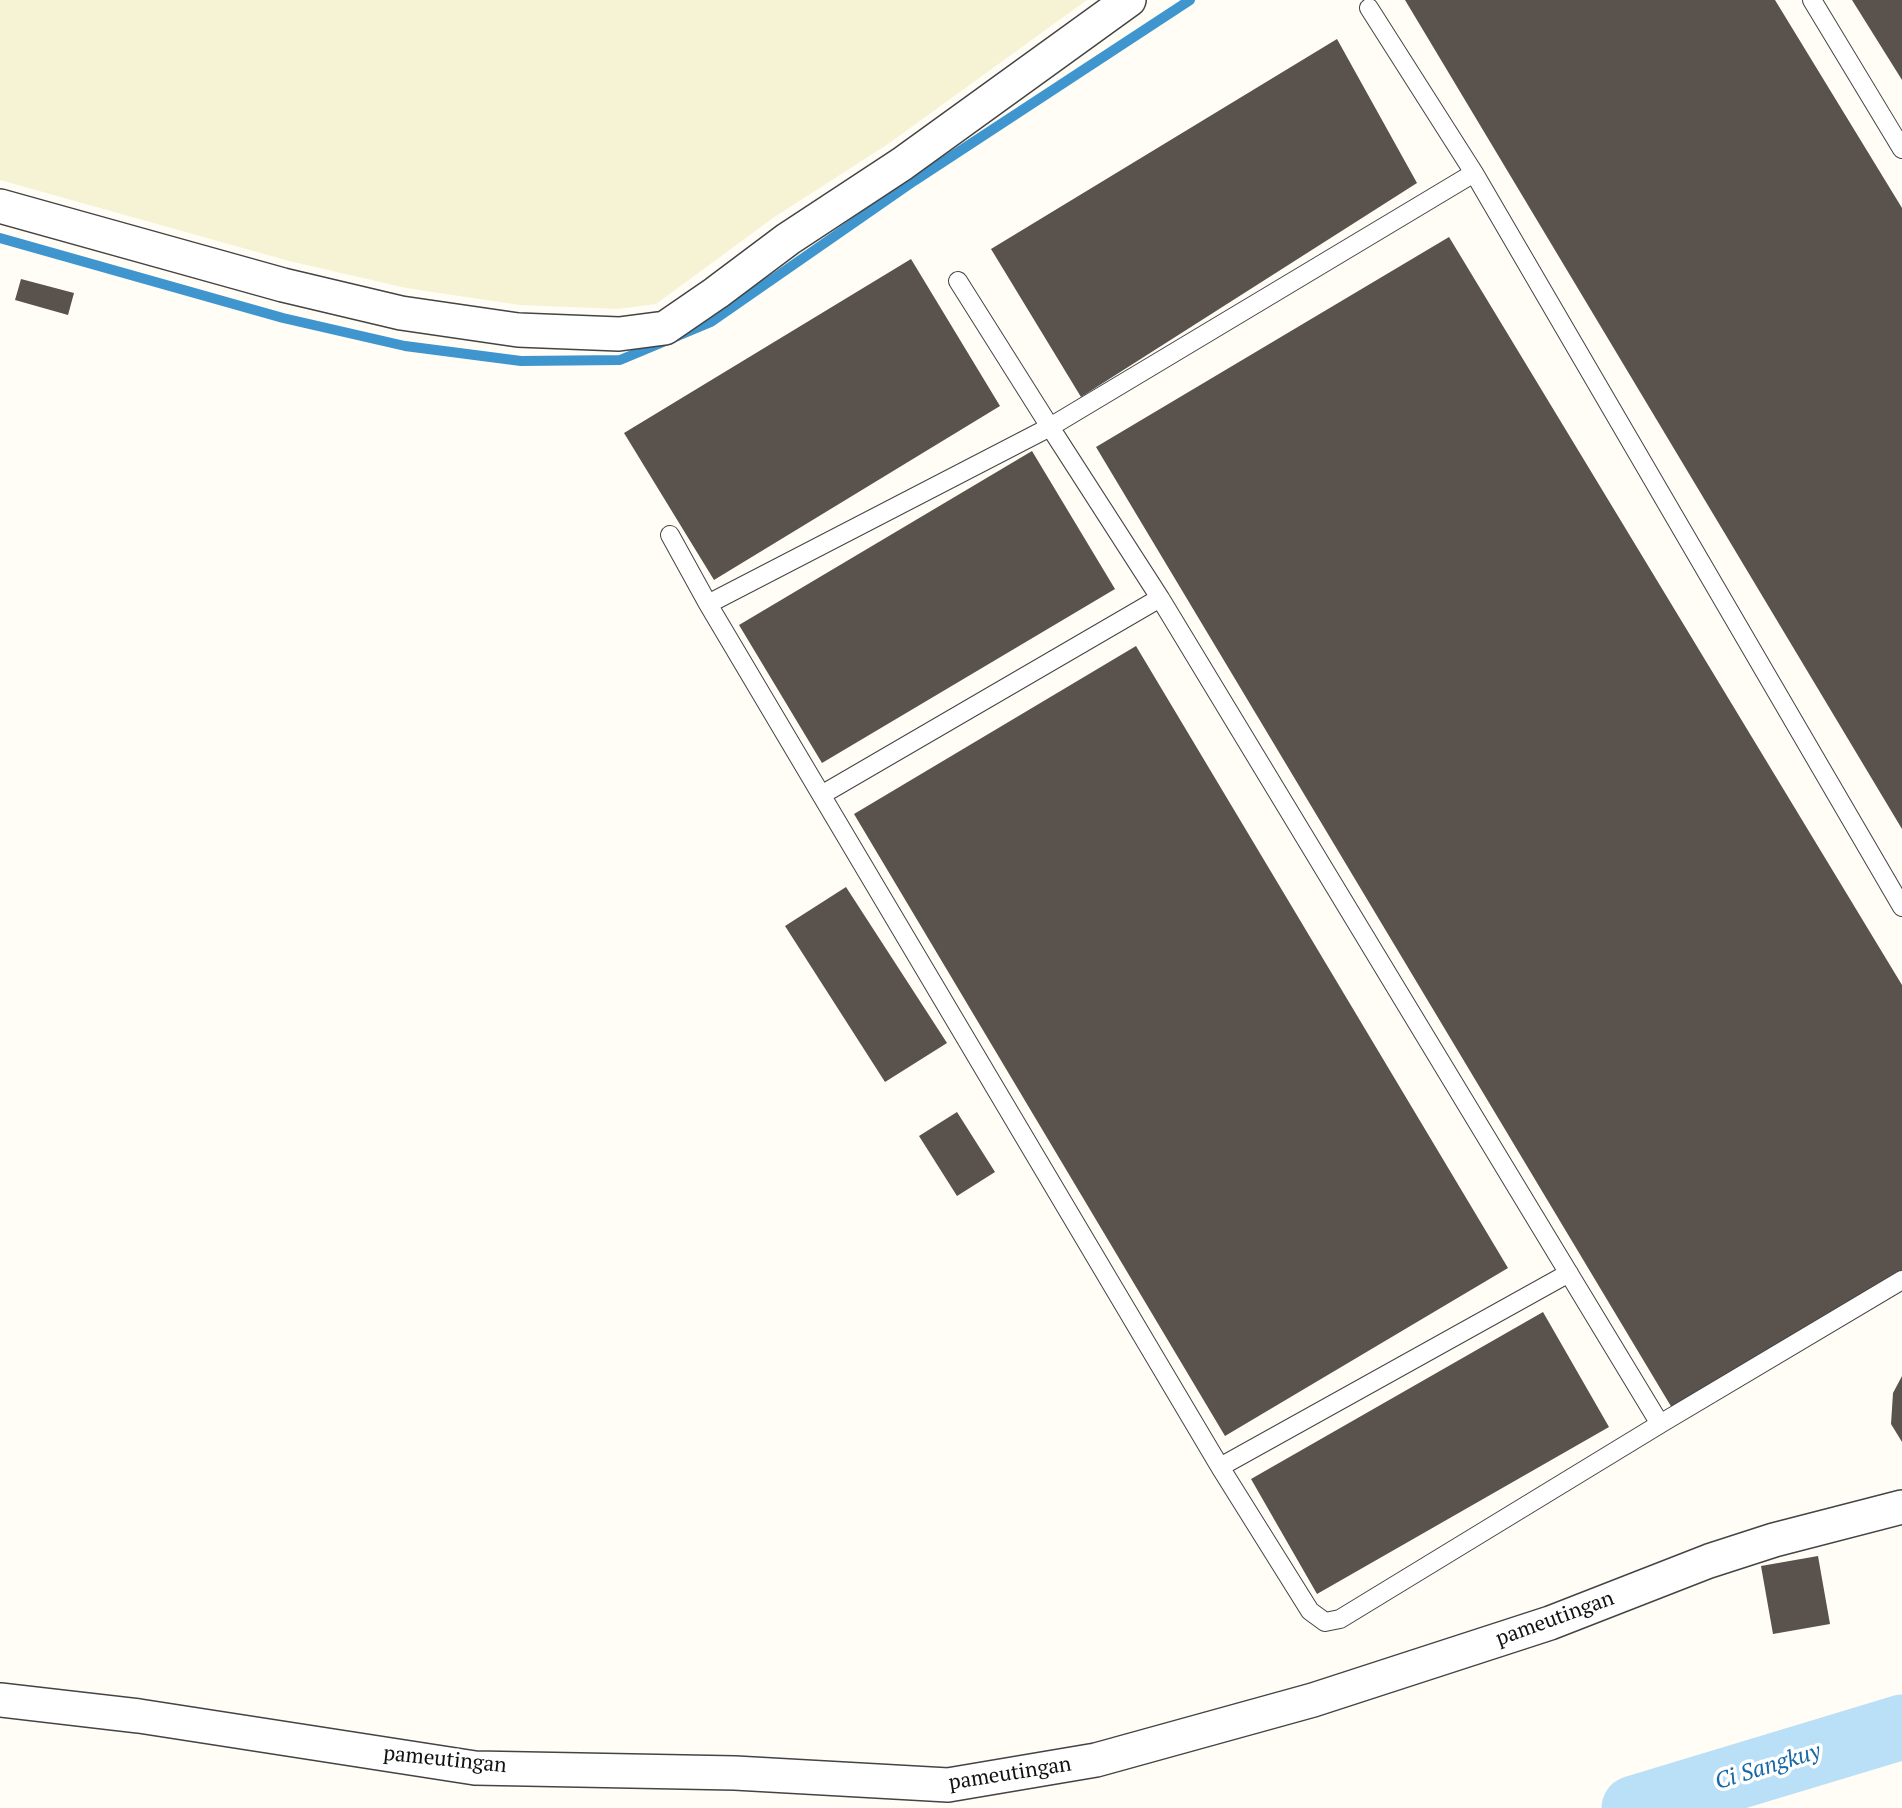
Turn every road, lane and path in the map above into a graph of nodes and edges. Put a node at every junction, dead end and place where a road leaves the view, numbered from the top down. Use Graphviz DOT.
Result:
graph roads {
  1 [pos="1129,0"];
  2 [pos="1812,0"];
  3 [pos="1369,8"];
  4 [pos="1902,149"];
  5 [pos="1474,173"];
  6 [pos="0,206"];
  7 [pos="958,281"];
  8 [pos="1050,427"];
  9 [pos="670,535"];
  10 [pos="1160,598"];
  11 [pos="708,604"];
  12 [pos="823,794"];
  13 [pos="1902,906"];
  14 [pos="1569,1273"];
  15 [pos="1902,1280"];
  16 [pos="1660,1424"];
  17 [pos="1220,1467"];
  18 [pos="1902,1507"];
  19 [pos="0,1700"];
  1 -- 6 [label="street"];
  2 -- 4 [label="lane"];
  3 -- 5 [label="lane"];
  5 -- 8 [label="lane"];
  5 -- 13 [label="lane"];
  7 -- 8 [label="lane"];
  8 -- 10 [label="lane"];
  8 -- 11 [label="lane"];
  9 -- 11 [label="lane"];
  10 -- 12 [label="lane"];
  10 -- 14 [label="lane"];
  11 -- 12 [label="lane"];
  12 -- 17 [label="lane"];
  14 -- 16 [label="lane"];
  14 -- 17 [label="lane"];
  15 -- 16 [label="lane"];
  16 -- 17 [label="lane"];
  18 -- 19 [label="street, pameutingan"];
}
